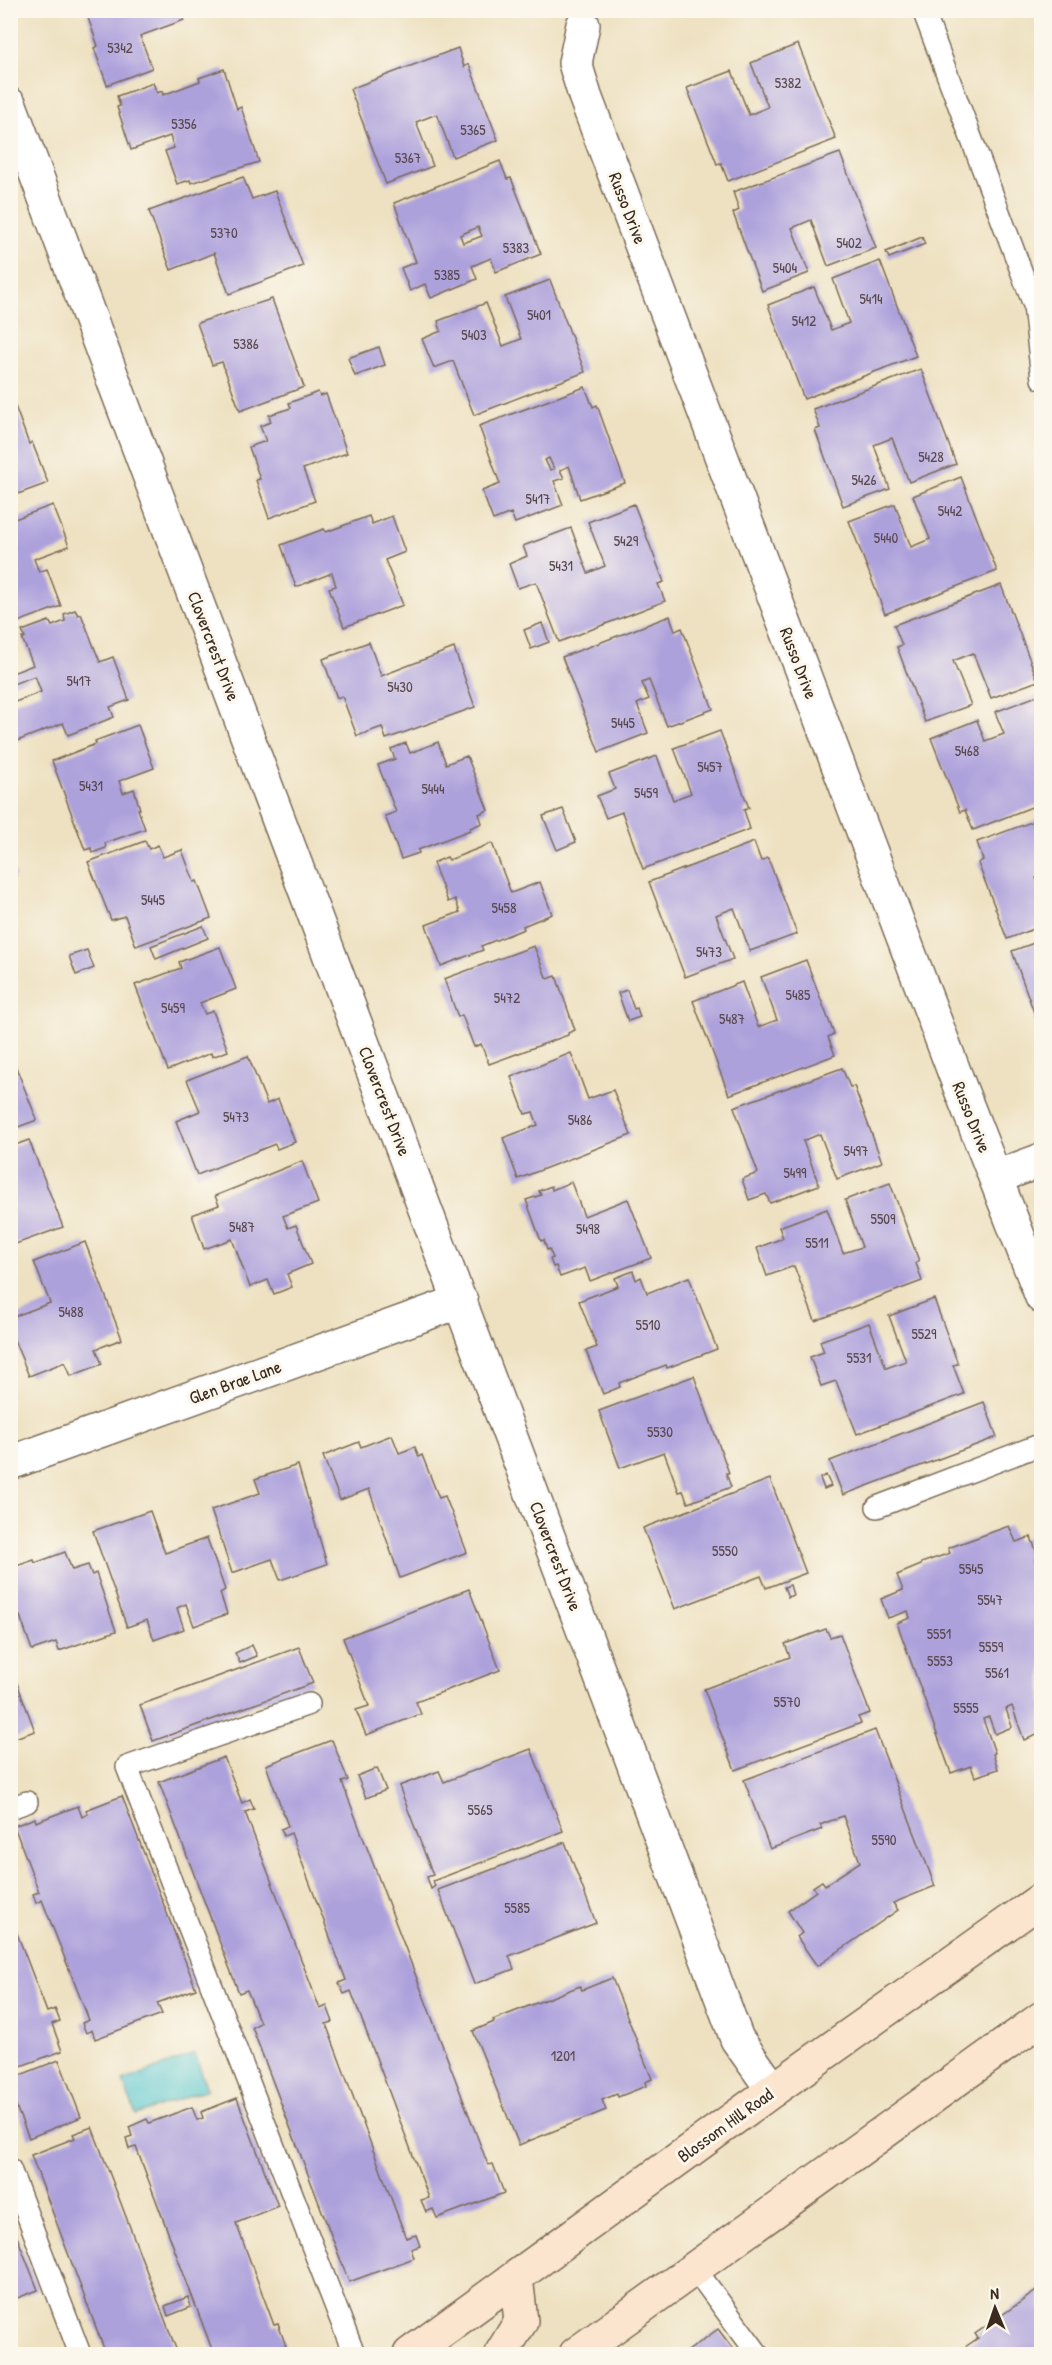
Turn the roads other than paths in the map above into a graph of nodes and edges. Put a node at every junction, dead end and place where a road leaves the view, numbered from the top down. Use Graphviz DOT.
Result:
graph roads {
  1 [pos="923,10"];
  2 [pos="583,25"];
  3 [pos="10,105"];
  4 [pos="1038,304"];
  5 [pos="1041,379"];
  6 [pos="1041,1160"];
  7 [pos="996,1177"];
  8 [pos="1041,1297"];
  9 [pos="460,1301"];
  10 [pos="1041,1444"];
  11 [pos="10,1463"];
  12 [pos="877,1507"];
  13 [pos="309,1704"];
  14 [pos="1041,1899"];
  15 [pos="1041,2019"];
  16 [pos="773,2090"];
  17 [pos="10,2169"];
  18 [pos="695,2269"];
  19 [pos="516,2277"];
  20 [pos="80,2355"];
  21 [pos="354,2355"];
  22 [pos="410,2355"];
  23 [pos="501,2355"];
  24 [pos="576,2355"];
  25 [pos="758,2355"];
  1 -- 4 [label="lane"];
  2 -- 7 [label="street, Russo Drive"];
  3 -- 9 [label="street, Clovercrest Drive"];
  4 -- 5 [label="lane"];
  6 -- 7 [label="street"];
  7 -- 8 [label="street, Russo Drive"];
  9 -- 11 [label="street, Glen Brae Lane"];
  9 -- 16 [label="street, Clovercrest Drive"];
  10 -- 12 [label="lane"];
  13 -- 21 [label="lane"];
  14 -- 16 [label="main road, Blossom Hill Road"];
  15 -- 18 [label="main road"];
  16 -- 19 [label="main road, Blossom Hill Road"];
  17 -- 20 [label="lane"];
  18 -- 24 [label="main road"];
  18 -- 25 [label="lane"];
  19 -- 22 [label="main road, Blossom Hill Road"];
  19 -- 23 [label="main road"];
}
